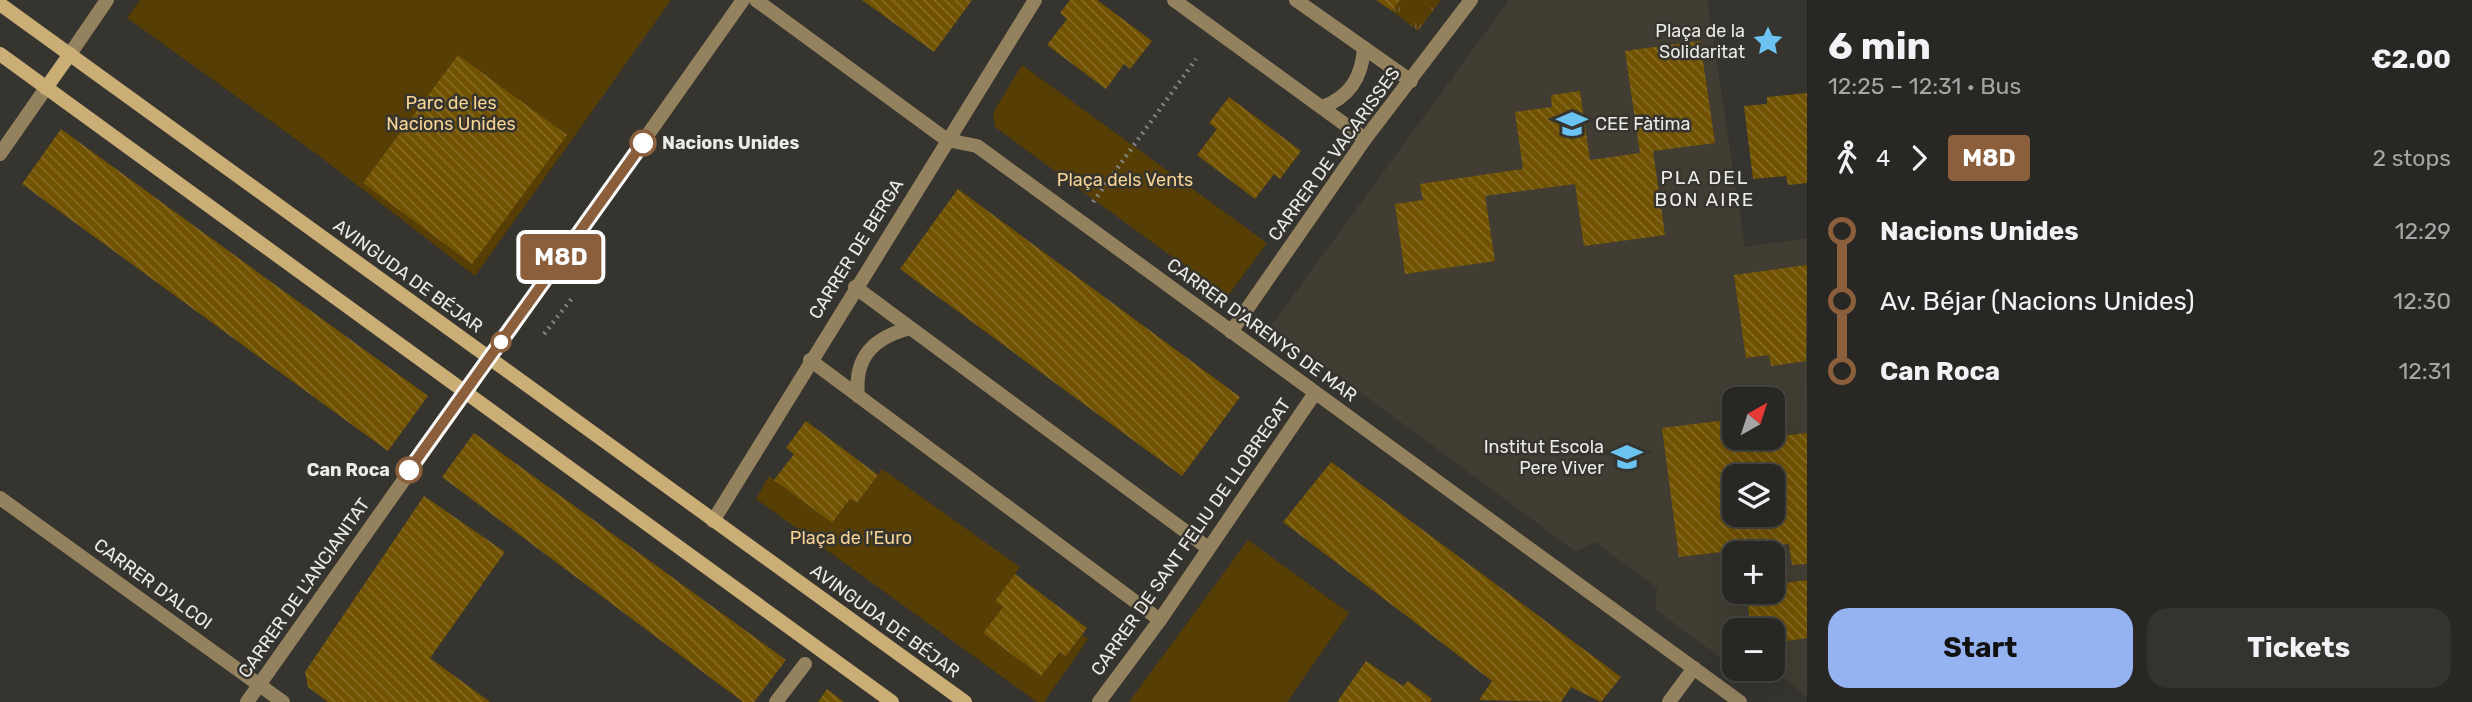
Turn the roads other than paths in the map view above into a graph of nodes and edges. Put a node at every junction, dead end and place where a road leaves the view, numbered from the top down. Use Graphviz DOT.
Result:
graph roads {
  1 [pos="107,0"];
  2 [pos="743,0"];
  3 [pos="756,0"];
  4 [pos="1035,0"];
  5 [pos="1174,0"];
  6 [pos="1296,0"];
  7 [pos="1471,0"];
  8 [pos="0,4"];
  9 [pos="1363,48"];
  10 [pos="0,54"];
  11 [pos="70,54"];
  12 [pos="1410,81"];
  13 [pos="46,88"];
  14 [pos="1322,107"];
  15 [pos="1365,139"];
  16 [pos="947,140"];
  17 [pos="0,154"];
  18 [pos="855,287"];
  19 [pos="910,328"];
  20 [pos="1231,332"];
  21 [pos="489,358"];
  22 [pos="810,360"];
  23 [pos="467,391"];
  24 [pos="1315,393"];
  25 [pos="859,396"];
  26 [pos="0,498"];
  27 [pos="713,520"];
  28 [pos="1208,548"];
  29 [pos="1160,620"];
  30 [pos="805,664"];
  31 [pos="1694,668"];
  32 [pos="259,685"];
  33 [pos="247,702"];
  34 [pos="283,702"];
  35 [pos="776,702"];
  36 [pos="892,702"];
  37 [pos="965,702"];
  38 [pos="1099,702"];
  39 [pos="1669,702"];
  40 [pos="1740,702"];
  1 -- 11 [label="street"];
  2 -- 21 [label="street, CARRER DE L'ANCIANITAT"];
  3 -- 16 [label="street, CARRER D'ARENYS DE MAR"];
  4 -- 16 [label="street, CARRER DE BERGA"];
  5 -- 14 [label="street"];
  6 -- 9 [label="street"];
  7 -- 12 [label="street, CARRER DE VACARISSES"];
  8 -- 11 [label="main road, AVINGUDA DE BÉJAR"];
  9 -- 12 [label="street"];
  9 -- 14 [label="street"];
  10 -- 13 [label="main road"];
  11 -- 13 [label="main road"];
  11 -- 21 [label="main road, AVINGUDA DE BÉJAR"];
  12 -- 15 [label="street, CARRER DE VACARISSES"];
  13 -- 17 [label="street"];
  13 -- 23 [label="main road"];
  14 -- 15 [label="street"];
  15 -- 20 [label="street, CARRER DE VACARISSES"];
  16 -- 18 [label="street, CARRER DE BERGA"];
  16 -- 20 [label="street, CARRER D'ARENYS DE MAR"];
  18 -- 19 [label="street"];
  18 -- 22 [label="street, CARRER DE BERGA"];
  19 -- 25 [label="street"];
  19 -- 28 [label="street"];
  20 -- 24 [label="street, CARRER D'ARENYS DE MAR"];
  21 -- 23 [label="street, CARRER DE L'ANCIANITAT"];
  21 -- 27 [label="main road, AVINGUDA DE BÉJAR"];
  22 -- 25 [label="street"];
  22 -- 27 [label="street, CARRER DE BERGA"];
  23 -- 32 [label="street, CARRER DE L'ANCIANITAT"];
  23 -- 36 [label="main road"];
  24 -- 28 [label="street, CARRER DE SANT FELIU DE LLOBREGAT"];
  24 -- 31 [label="street, CARRER D'ARENYS DE MAR"];
  25 -- 29 [label="street"];
  26 -- 32 [label="street, CARRER D'ALCOI"];
  27 -- 37 [label="main road, AVINGUDA DE BÉJAR"];
  28 -- 29 [label="street, CARRER DE SANT FELIU DE LLOBREGAT"];
  29 -- 38 [label="street, CARRER DE SANT FELIU DE LLOBREGAT"];
  30 -- 35 [label="street"];
  31 -- 39 [label="street"];
  31 -- 40 [label="street, CARRER D'ARENYS DE MAR"];
  32 -- 33 [label="street, CARRER DE L'ANCIANITAT"];
  32 -- 34 [label="street, CARRER D'ALCOI"];
}
